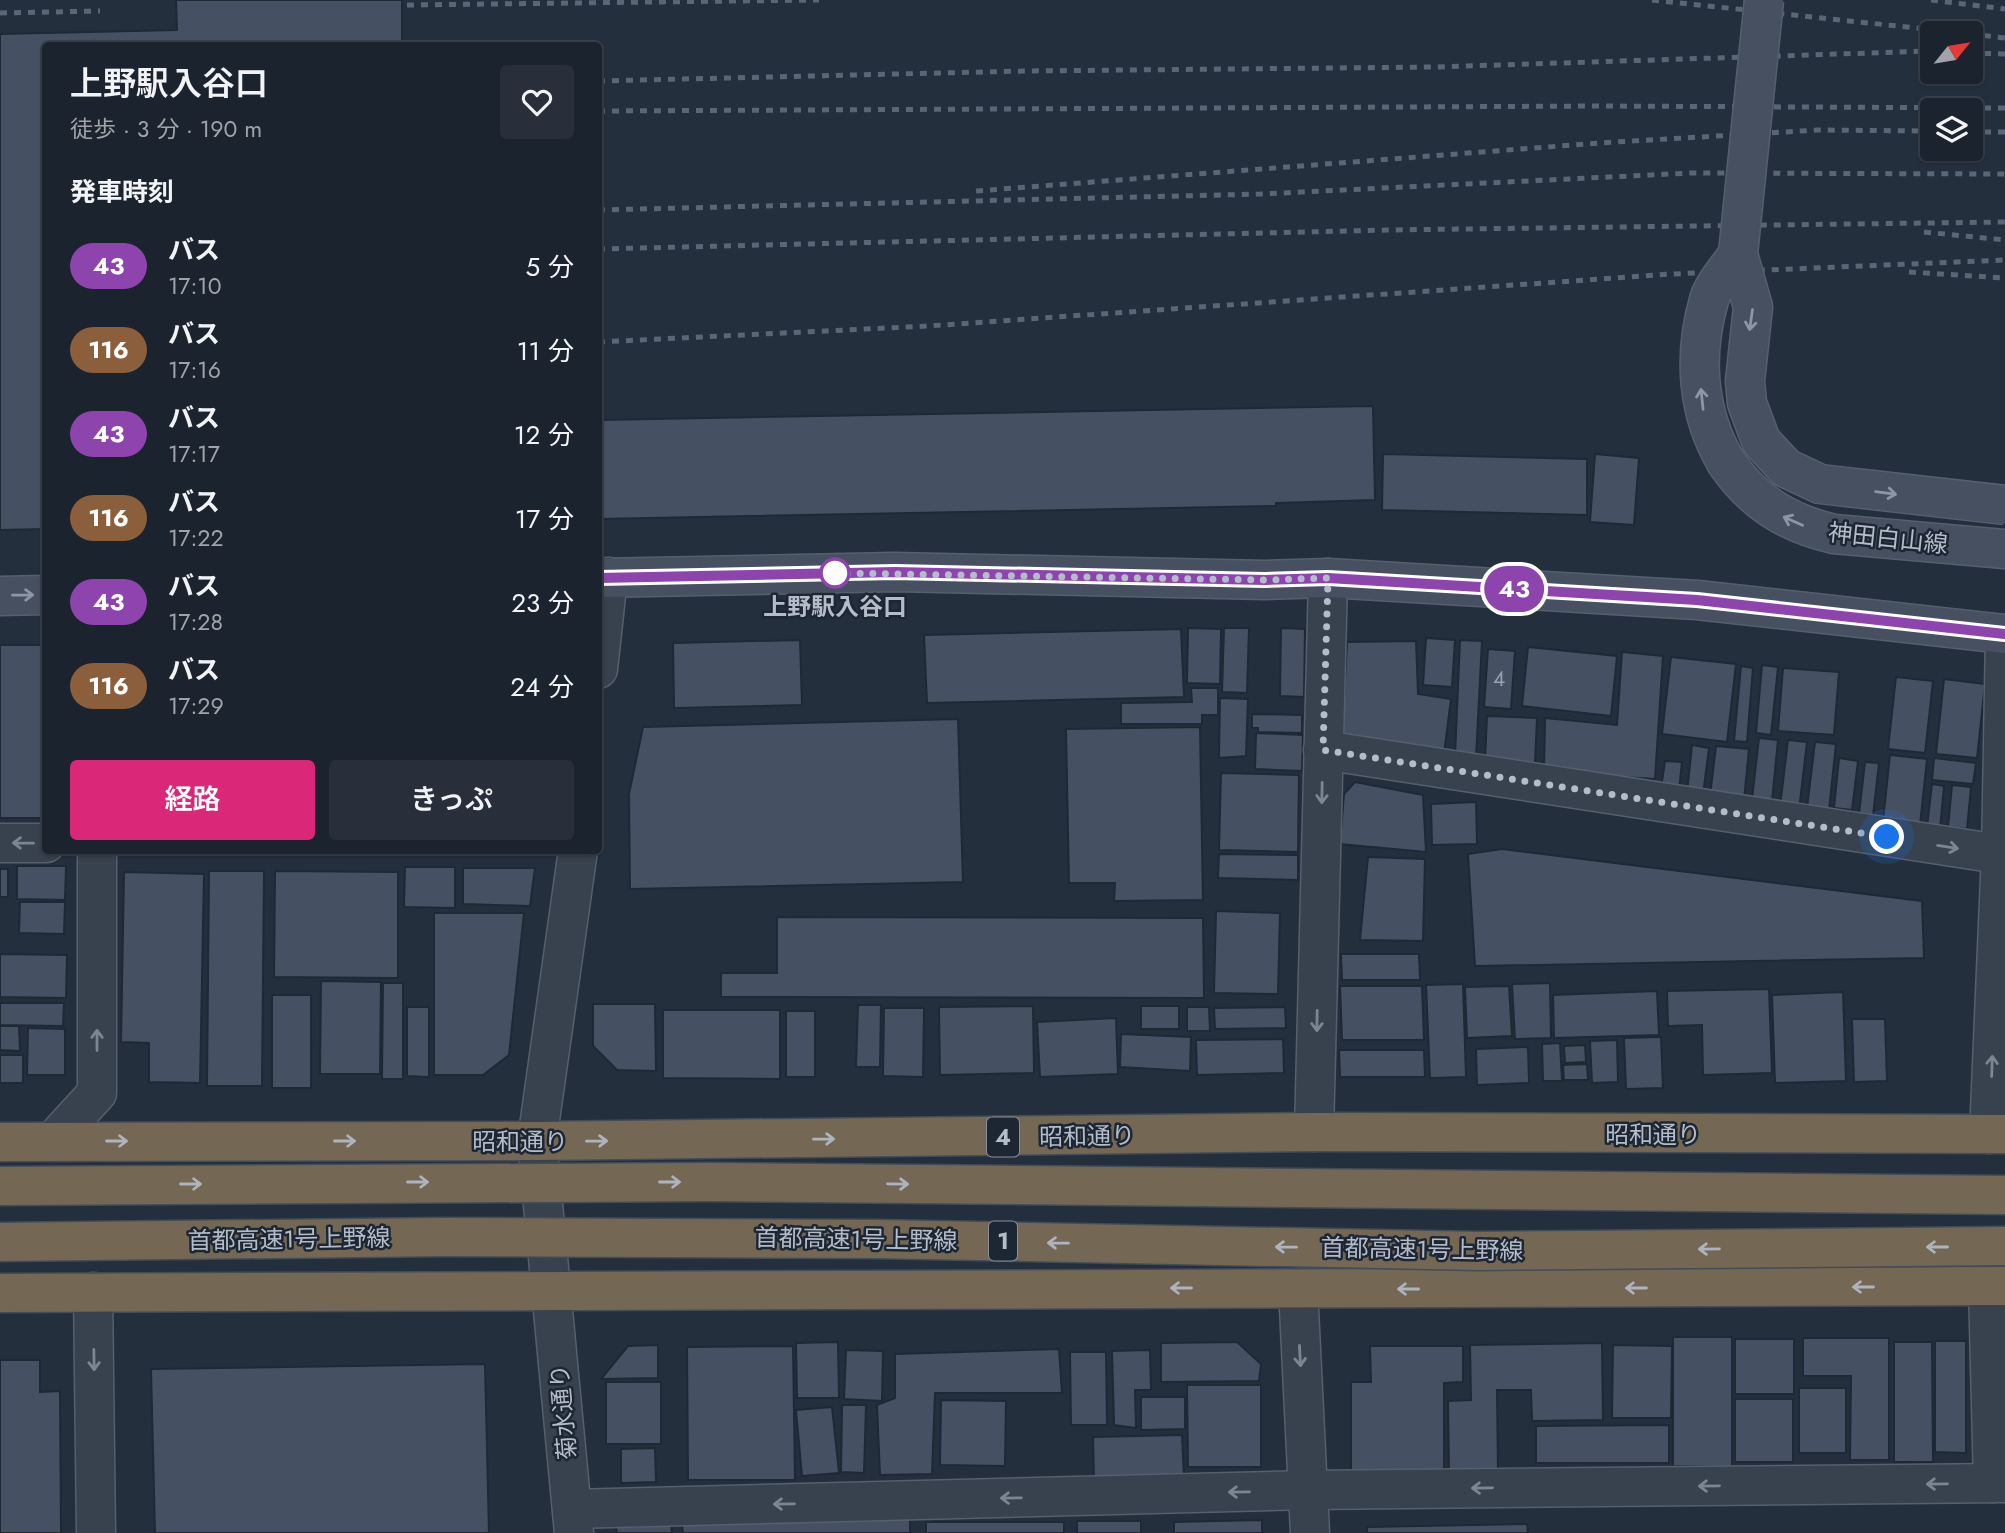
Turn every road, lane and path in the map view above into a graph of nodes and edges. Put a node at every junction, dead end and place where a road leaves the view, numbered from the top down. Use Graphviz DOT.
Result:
graph roads {
  1 [pos="1764,0"];
  2 [pos="1738,254"];
  3 [pos="2005,505"];
  4 [pos="2005,549"];
  5 [pos="603,578"];
  6 [pos="1328,578"];
  7 [pos="42,594"];
  8 [pos="0,596"];
  9 [pos="602,596"];
  10 [pos="2005,634"];
  11 [pos="1323,750"];
  12 [pos="0,843"];
  13 [pos="42,843"];
  14 [pos="97,854"];
  15 [pos="577,854"];
  16 [pos="2003,855"];
  17 [pos="1314,1132"];
  18 [pos="1997,1134"];
  19 [pos="53,1141"];
  20 [pos="537,1141"];
  21 [pos="0,1142"];
  22 [pos="0,1186"];
  23 [pos="2005,1195"];
  24 [pos="0,1242"];
  25 [pos="2005,1246"];
  26 [pos="1997,1286"];
  27 [pos="1298,1288"];
  28 [pos="552,1291"];
  29 [pos="93,1292"];
  30 [pos="0,1293"];
  31 [pos="1999,1483"];
  32 [pos="1307,1490"];
  33 [pos="573,1521"];
  34 [pos="96,1533"];
  35 [pos="1310,1533"];
  1 -- 2 [label="street, 神田白山線, bridge"];
  2 -- 3 [label="street, 神田白山線, one-way, bridge"];
  4 -- 2 [label="street, 神田白山線, one-way, bridge"];
  5 -- 6 [label="street"];
  5 -- 9 [label="street"];
  6 -- 10 [label="street"];
  6 -- 11 [label="street"];
  8 -- 7 [label="street, one-way"];
  10 -- 16 [label="street"];
  11 -- 16 [label="street, one-way"];
  11 -- 17 [label="street, one-way"];
  13 -- 12 [label="street, one-way"];
  19 -- 14 [label="street, one-way"];
  15 -- 20 [label="street, 菊水通り"];
  18 -- 16 [label="street, one-way"];
  17 -- 18 [label="highway, 昭和通り / 4"];
  20 -- 17 [label="highway, 昭和通り / 4, one-way"];
  19 -- 20 [label="highway, 昭和通り / 4, one-way"];
  19 -- 21 [label="highway, 昭和通り / 4"];
  20 -- 28 [label="street, 菊水通り"];
  22 -- 23 [label="highway, 1, one-way, bridge"];
  25 -- 24 [label="highway, 首都高速1号上野線 / 1, one-way, bridge"];
  26 -- 27 [label="highway, one-way"];
  26 -- 31 [label="street"];
  27 -- 28 [label="highway, one-way"];
  27 -- 32 [label="street, one-way"];
  28 -- 29 [label="highway"];
  28 -- 33 [label="street, 菊水通り"];
  29 -- 30 [label="highway"];
  29 -- 34 [label="street, one-way"];
  31 -- 32 [label="street, one-way"];
  32 -- 33 [label="street, one-way"];
  32 -- 35 [label="street"];
}
